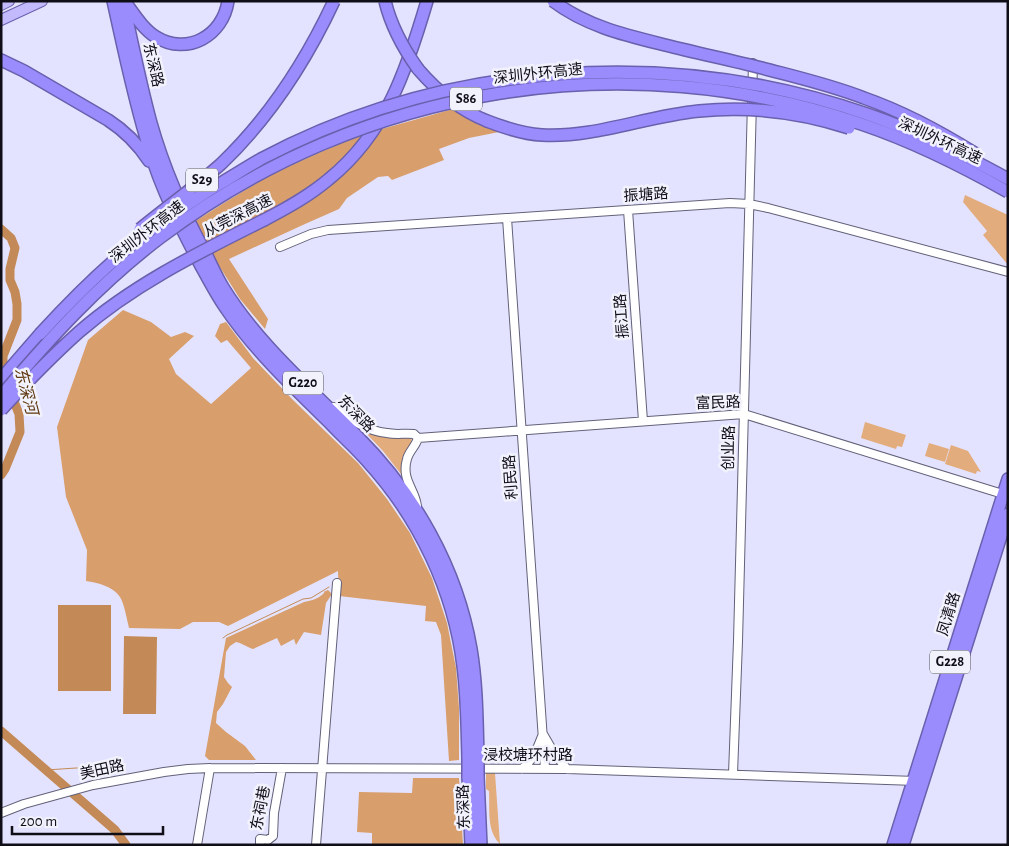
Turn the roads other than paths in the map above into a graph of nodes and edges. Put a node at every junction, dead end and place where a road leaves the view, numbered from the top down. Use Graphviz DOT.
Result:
graph roads {
  1 [pos="9,1"];
  2 [pos="42,1"];
  3 [pos="228,1"];
  4 [pos="334,1"];
  5 [pos="385,1"];
  6 [pos="427,1"];
  7 [pos="553,1"];
  8 [pos="119,2"];
  9 [pos="1,5"];
  10 [pos="1,20"];
  11 [pos="1,60"];
  12 [pos="753,63"];
  13 [pos="968,170"];
  14 [pos="1008,173"];
  15 [pos="160,178"];
  16 [pos="1008,179"];
  17 [pos="1008,192"];
  18 [pos="749,204"];
  19 [pos="628,210"];
  20 [pos="507,218"];
  21 [pos="280,246"];
  22 [pos="204,250"];
  23 [pos="1008,272"];
  24 [pos="40,334"];
  25 [pos="1,379"];
  26 [pos="1,396"];
  27 [pos="318,397"];
  28 [pos="1,410"];
  29 [pos="744,414"];
  30 [pos="643,421"];
  31 [pos="522,430"];
  32 [pos="418,438"];
  33 [pos="1008,479"];
  34 [pos="1005,495"];
  35 [pos="418,511"];
  36 [pos="1008,514"];
  37 [pos="337,583"];
  38 [pos="543,734"];
  39 [pos="473,757"];
  40 [pos="210,768"];
  41 [pos="282,768"];
  42 [pos="323,768"];
  43 [pos="522,768"];
  44 [pos="545,769"];
  45 [pos="567,769"];
  46 [pos="733,774"];
  47 [pos="473,777"];
  48 [pos="918,781"];
  49 [pos="1,813"];
  50 [pos="197,845"];
  51 [pos="260,845"];
  52 [pos="316,845"];
  53 [pos="471,845"];
  54 [pos="481,845"];
  55 [pos="893,845"];
  56 [pos="903,845"];
  1 -- 9 [label="main road"];
  2 -- 10 [label="main road"];
  3 -- 8 [label="highway"];
  4 -- 24 [label="highway, S29, bridge"];
  5 -- 13 [label="highway, bridge"];
  6 -- 22 [label="highway, 从莞深高速, bridge"];
  7 -- 14 [label="highway, bridge"];
  8 -- 15 [label="highway, 东深路 / G220"];
  8 -- 22 [label="highway, 东深路 / G220"];
  11 -- 15 [label="highway"];
  12 -- 18 [label="street, 创业路"];
  13 -- 17 [label="highway, 深圳外环高速 / S86, bridge"];
  13 -- 26 [label="highway, 深圳外环高速 / S86, bridge"];
  15 -- 39 [label="highway, 东深路 / G220"];
  16 -- 24 [label="highway, 深圳外环高速 / S86, bridge"];
  18 -- 19 [label="street, 振塘路"];
  18 -- 23 [label="street, 振塘路"];
  18 -- 29 [label="street, 创业路"];
  19 -- 20 [label="street, 振塘路"];
  19 -- 30 [label="street, 振江路"];
  20 -- 21 [label="street, 振塘路"];
  20 -- 31 [label="street, 利民路"];
  22 -- 27 [label="highway, 东深路 / G220"];
  22 -- 28 [label="highway, 从莞深高速, bridge"];
  24 -- 25 [label="highway, 深圳外环高速 / S29"];
  27 -- 32 [label="street, 富民路"];
  27 -- 35 [label="highway, 东深路 / G220"];
  29 -- 30 [label="street, 富民路"];
  29 -- 34 [label="street, 富民路"];
  29 -- 46 [label="street, 创业路"];
  30 -- 31 [label="street, 富民路"];
  31 -- 32 [label="street, 富民路"];
  31 -- 38 [label="street, 利民路"];
  32 -- 35 [label="street"];
  33 -- 34 [label="highway, 凤清路 / G228"];
  34 -- 48 [label="highway, 凤清路 / G228"];
  35 -- 39 [label="highway, 东深路 / G220"];
  36 -- 48 [label="highway, 凤清路 / G228"];
  37 -- 42 [label="street"];
  38 -- 43 [label="street, 利民路"];
  38 -- 44 [label="street, 利民路"];
  38 -- 45 [label="street, 利民路"];
  39 -- 47 [label="highway, 东深路 / G220, bridge"];
  40 -- 41 [label="street, 浸校塘环村路"];
  40 -- 49 [label="street, 美田路"];
  40 -- 50 [label="street"];
  41 -- 42 [label="street, 浸校塘环村路"];
  41 -- 51 [label="street, 东祠巷"];
  42 -- 43 [label="street, 浸校塘环村路"];
  42 -- 52 [label="street"];
  43 -- 44 [label="street, 浸校塘环村路"];
  44 -- 45 [label="street, 浸校塘环村路"];
  45 -- 46 [label="street, 浸校塘环村路"];
  46 -- 48 [label="street, 浸校塘环村路"];
  47 -- 53 [label="highway, 东深路 / G220"];
  47 -- 54 [label="highway, 东深路 / G220"];
  48 -- 55 [label="highway, 凤清路 / G228"];
  48 -- 56 [label="highway, 凤清路 / G228"];
}
